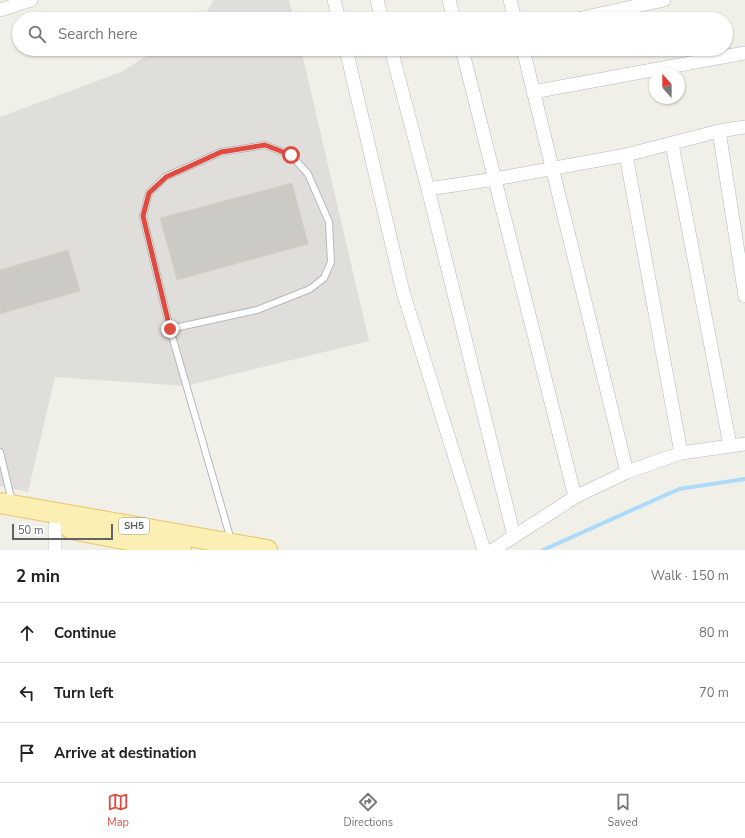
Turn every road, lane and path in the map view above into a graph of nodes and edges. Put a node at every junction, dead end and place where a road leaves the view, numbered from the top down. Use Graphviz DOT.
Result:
graph roads {
  1 [pos="31,0"];
  2 [pos="334,0"];
  3 [pos="377,0"];
  4 [pos="449,0"];
  5 [pos="510,0"];
  6 [pos="664,0"];
  7 [pos="0,10"];
  8 [pos="337,12"];
  9 [pos="380,12"];
  10 [pos="452,12"];
  11 [pos="513,12"];
  12 [pos="609,12"];
  13 [pos="745,53"];
  14 [pos="733,55"];
  15 [pos="348,56"];
  16 [pos="392,56"];
  17 [pos="464,56"];
  18 [pos="525,56"];
  19 [pos="729,56"];
  20 [pos="533,92"];
  21 [pos="745,127"];
  22 [pos="719,131"];
  23 [pos="672,144"];
  24 [pos="626,155"];
  25 [pos="551,168"];
  26 [pos="495,179"];
  27 [pos="428,189"];
  28 [pos="745,296"];
  29 [pos="170,329"];
  30 [pos="745,444"];
  31 [pos="730,445"];
  32 [pos="0,452"];
  33 [pos="680,453"];
  34 [pos="627,472"];
  35 [pos="575,497"];
  36 [pos="4,508"];
  37 [pos="55,526"];
  38 [pos="514,536"];
  39 [pos="232,543"];
  40 [pos="55,550"];
  41 [pos="181,550"];
  42 [pos="267,550"];
  43 [pos="484,550"];
  44 [pos="493,550"];
  1 -- 7 [label="street"];
  2 -- 8 [label="street"];
  3 -- 9 [label="street"];
  4 -- 10 [label="street"];
  5 -- 11 [label="street"];
  6 -- 12 [label="street"];
  13 -- 14 [label="street"];
  15 -- 43 [label="street"];
  16 -- 27 [label="street"];
  17 -- 26 [label="street"];
  18 -- 20 [label="street"];
  19 -- 20 [label="street"];
  20 -- 25 [label="street"];
  21 -- 22 [label="street"];
  22 -- 23 [label="street"];
  22 -- 28 [label="street"];
  23 -- 24 [label="street"];
  23 -- 31 [label="street"];
  24 -- 25 [label="street"];
  24 -- 33 [label="street"];
  25 -- 26 [label="street"];
  25 -- 34 [label="street"];
  26 -- 27 [label="street"];
  26 -- 35 [label="street"];
  27 -- 38 [label="street"];
  29 -- 29 [label="lane"];
  29 -- 39 [label="lane"];
  30 -- 31 [label="street"];
  31 -- 33 [label="street"];
  32 -- 36 [label="lane"];
  33 -- 34 [label="street"];
  34 -- 35 [label="street"];
  35 -- 38 [label="street"];
  36 -- 37 [label="main road, SH5"];
  36 -- 39 [label="main road, SH5"];
  37 -- 40 [label="street"];
  37 -- 41 [label="main road, SH5"];
  38 -- 44 [label="street"];
  39 -- 42 [label="main road, SH5"];
}
